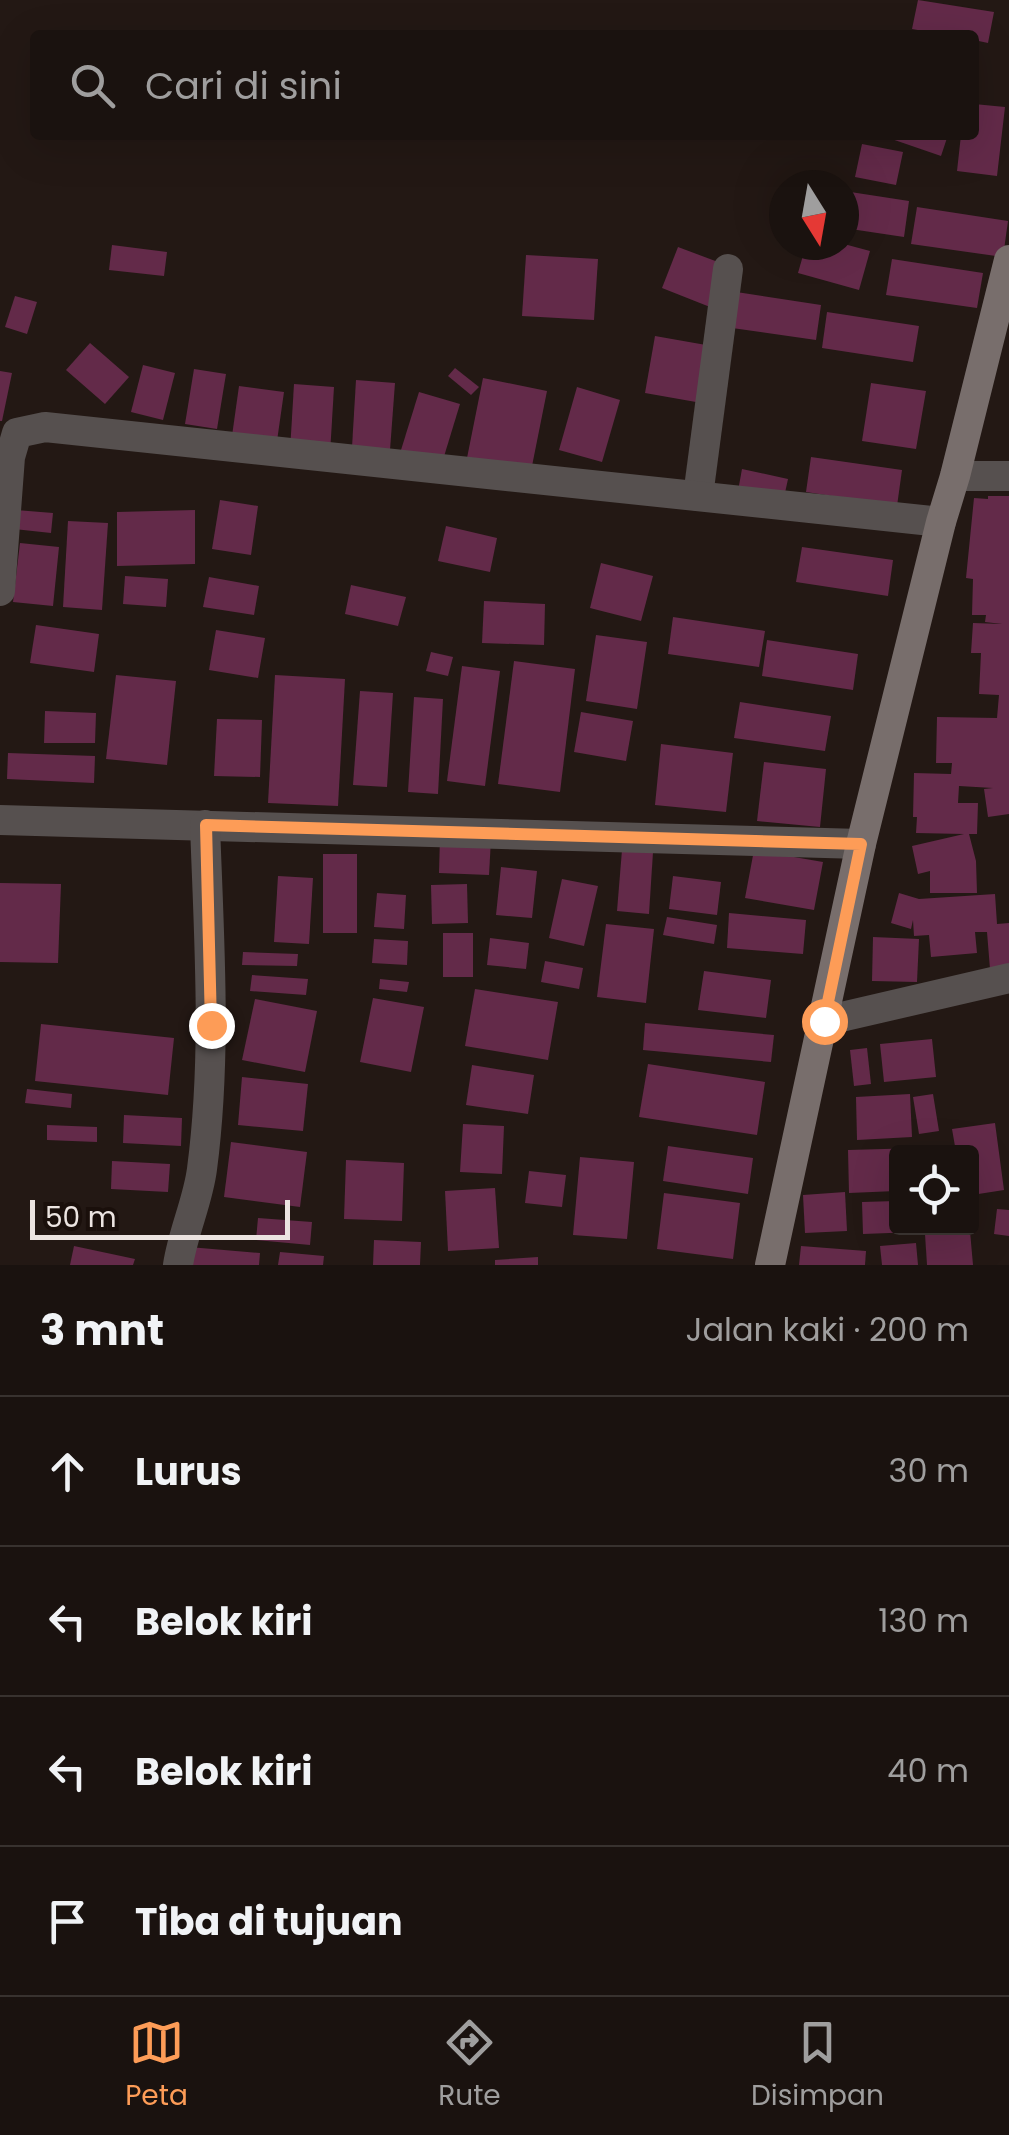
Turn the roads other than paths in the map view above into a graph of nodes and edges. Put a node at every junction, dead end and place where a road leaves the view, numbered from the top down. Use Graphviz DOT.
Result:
graph roads {
  1 [pos="1009,260"];
  2 [pos="728,269"];
  3 [pos="954,476"];
  4 [pos="1009,476"];
  5 [pos="698,496"];
  6 [pos="940,522"];
  7 [pos="0,591"];
  8 [pos="0,820"];
  9 [pos="206,825"];
  10 [pos="861,844"];
  11 [pos="1009,978"];
  12 [pos="824,1021"];
  13 [pos="178,1265"];
  14 [pos="770,1265"];
  1 -- 3 [label="street"];
  2 -- 5 [label="street"];
  3 -- 4 [label="street"];
  3 -- 6 [label="street"];
  5 -- 6 [label="street"];
  5 -- 7 [label="street"];
  6 -- 10 [label="street"];
  8 -- 9 [label="street"];
  9 -- 10 [label="street"];
  9 -- 13 [label="street"];
  10 -- 12 [label="street"];
  11 -- 12 [label="street"];
  12 -- 14 [label="street"];
}
